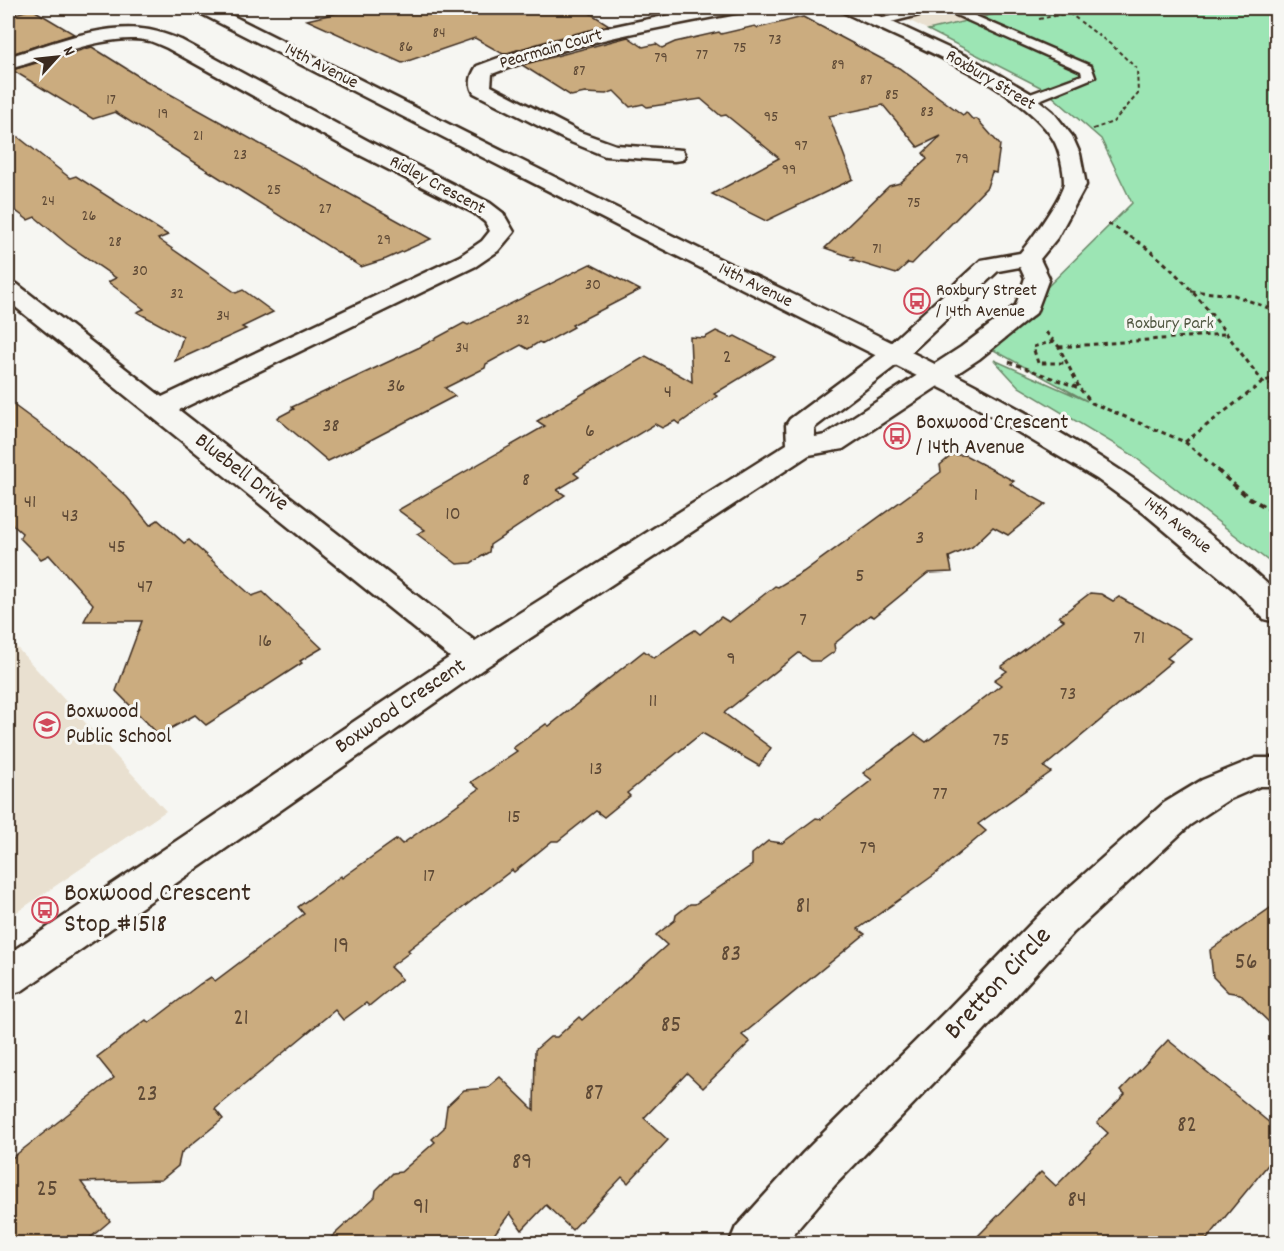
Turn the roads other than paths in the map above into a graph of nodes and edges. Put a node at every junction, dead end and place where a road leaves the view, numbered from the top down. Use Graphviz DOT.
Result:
graph roads {
  1 [pos="204,8"];
  2 [pos="735,8"];
  3 [pos="849,8"];
  4 [pos="935,8"];
  5 [pos="949,8"];
  6 [pos="879,22"];
  7 [pos="8,63"];
  8 [pos="1028,99"];
  9 [pos="674,155"];
  10 [pos="1028,259"];
  11 [pos="8,289"];
  12 [pos="894,354"];
  13 [pos="939,375"];
  14 [pos="159,409"];
  15 [pos="801,447"];
  16 [pos="1276,610"];
  17 [pos="474,658"];
  18 [pos="1276,772"];
  19 [pos="8,977"];
  20 [pos="753,1244"];
  1 -- 12 [label="street, 14th Avenue"];
  2 -- 9 [label="street, Pearmain Court"];
  3 -- 6 [label="street, Roxbury Street"];
  4 -- 6 [label="lane"];
  5 -- 8 [label="lane"];
  6 -- 8 [label="street, Roxbury Street"];
  7 -- 14 [label="street, Ridley Crescent"];
  8 -- 10 [label="street, Roxbury Street"];
  10 -- 12 [label="street"];
  10 -- 13 [label="street"];
  11 -- 14 [label="street, Bluebell Drive"];
  12 -- 13 [label="street, 14th Avenue"];
  12 -- 15 [label="street"];
  13 -- 15 [label="street, Boxwood Crescent"];
  13 -- 16 [label="street, 14th Avenue"];
  14 -- 17 [label="street, Bluebell Drive"];
  15 -- 17 [label="street, Boxwood Crescent"];
  17 -- 19 [label="street, Boxwood Crescent"];
  18 -- 20 [label="street, Bretton Circle"];
}
